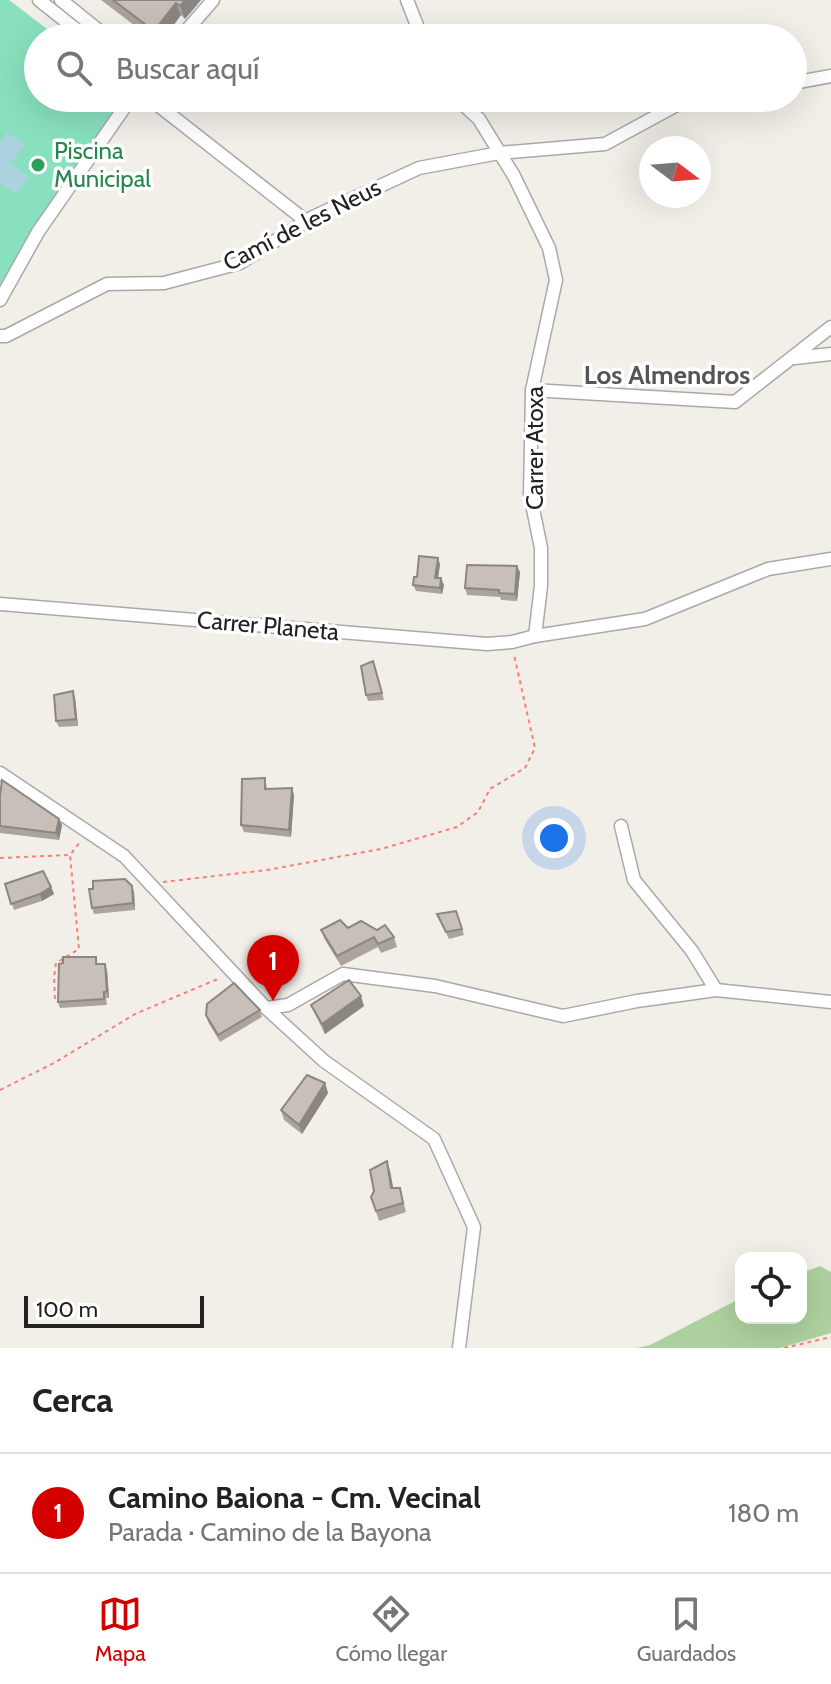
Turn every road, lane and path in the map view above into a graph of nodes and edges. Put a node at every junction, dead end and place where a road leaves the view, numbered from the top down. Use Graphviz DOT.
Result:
graph roads {
  1 [pos="39,0"];
  2 [pos="61,0"];
  3 [pos="213,0"];
  4 [pos="407,0"];
  5 [pos="69,24"];
  6 [pos="91,24"];
  7 [pos="192,24"];
  8 [pos="416,24"];
  9 [pos="831,76"];
  10 [pos="807,80"];
  11 [pos="121,112"];
  12 [pos="167,112"];
  13 [pos="471,112"];
  14 [pos="664,112"];
  15 [pos="499,153"];
  16 [pos="306,221"];
  17 [pos="0,300"];
  18 [pos="831,327"];
  19 [pos="0,336"];
  20 [pos="831,354"];
  21 [pos="795,358"];
  22 [pos="532,390"];
  23 [pos="831,559"];
  24 [pos="0,604"];
  25 [pos="535,636"];
  26 [pos="512,642"];
  27 [pos="0,773"];
  28 [pos="621,826"];
  29 [pos="89,832"];
  30 [pos="70,855"];
  31 [pos="0,858"];
  32 [pos="150,883"];
  33 [pos="232,973"];
  34 [pos="716,990"];
  35 [pos="55,999"];
  36 [pos="831,1002"];
  37 [pos="266,1008"];
  38 [pos="0,1090"];
  39 [pos="831,1337"];
  40 [pos="459,1348"];
  41 [pos="784,1348"];
  1 -- 5 [label="street"];
  2 -- 6 [label="street"];
  3 -- 7 [label="street"];
  4 -- 8 [label="street"];
  9 -- 10 [label="street"];
  11 -- 17 [label="street"];
  12 -- 16 [label="street"];
  13 -- 15 [label="street, Carrer Atoxa"];
  14 -- 15 [label="street, Camí de les Neus"];
  15 -- 16 [label="street, Camí de les Neus"];
  15 -- 22 [label="street, Carrer Atoxa"];
  16 -- 19 [label="street, Camí de les Neus"];
  18 -- 21 [label="street"];
  20 -- 21 [label="street"];
  21 -- 22 [label="street"];
  22 -- 25 [label="street, Carrer Atoxa"];
  23 -- 25 [label="street, Carrer Planeta"];
  24 -- 26 [label="street, Carrer Planeta"];
  25 -- 26 [label="street, Carrer Planeta"];
  26 -- 32 [label="path"];
  27 -- 29 [label="street"];
  28 -- 34 [label="street"];
  29 -- 30 [label="path"];
  29 -- 32 [label="street"];
  30 -- 31 [label="path"];
  30 -- 35 [label="path"];
  32 -- 33 [label="street"];
  33 -- 37 [label="street"];
  33 -- 38 [label="path"];
  34 -- 36 [label="street"];
  34 -- 37 [label="street"];
  37 -- 40 [label="street"];
  39 -- 41 [label="path"];
}
